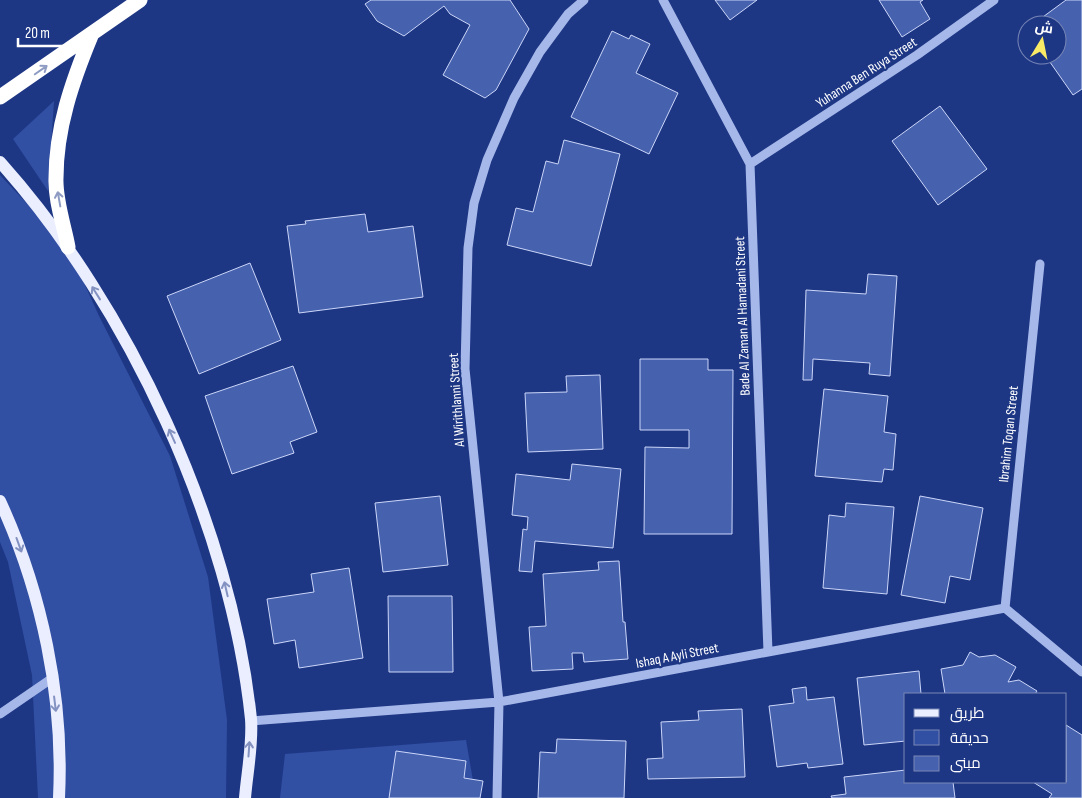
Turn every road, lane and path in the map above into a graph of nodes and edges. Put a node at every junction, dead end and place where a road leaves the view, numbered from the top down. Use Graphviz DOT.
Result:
graph roads {
  1 [pos="140,0"];
  2 [pos="584,0"];
  3 [pos="663,0"];
  4 [pos="994,0"];
  5 [pos="91,36"];
  6 [pos="0,97"];
  7 [pos="0,162"];
  8 [pos="750,164"];
  9 [pos="68,247"];
  10 [pos="1040,264"];
  11 [pos="0,501"];
  12 [pos="1005,608"];
  13 [pos="768,652"];
  14 [pos="1082,672"];
  15 [pos="52,679"];
  16 [pos="499,702"];
  17 [pos="0,714"];
  18 [pos="251,721"];
  19 [pos="59,798"];
  20 [pos="246,798"];
  21 [pos="497,798"];
  1 -- 5 [label="highway"];
  2 -- 16 [label="street, Al Wirithlanni Street"];
  3 -- 8 [label="street, Bade Al Zaman Al Hamadani Street"];
  4 -- 8 [label="street, Yuhanna Ben Ruya Street"];
  6 -- 5 [label="highway, one-way"];
  9 -- 5 [label="highway, one-way"];
  7 -- 9 [label="main road"];
  8 -- 13 [label="street, Bade Al Zaman Al Hamadani Street"];
  18 -- 9 [label="main road, one-way"];
  10 -- 12 [label="street, Ibrahim Toqan Street"];
  11 -- 15 [label="main road, one-way"];
  12 -- 13 [label="street, Ishaq A Ayli Street"];
  12 -- 14 [label="street"];
  13 -- 16 [label="street, Ishaq A Ayli Street"];
  15 -- 17 [label="street"];
  15 -- 19 [label="main road, one-way"];
  16 -- 18 [label="street, Ishaq A Ayli Street"];
  16 -- 21 [label="street, Al Wirithlanni Street"];
  20 -- 18 [label="main road, one-way"];
}
